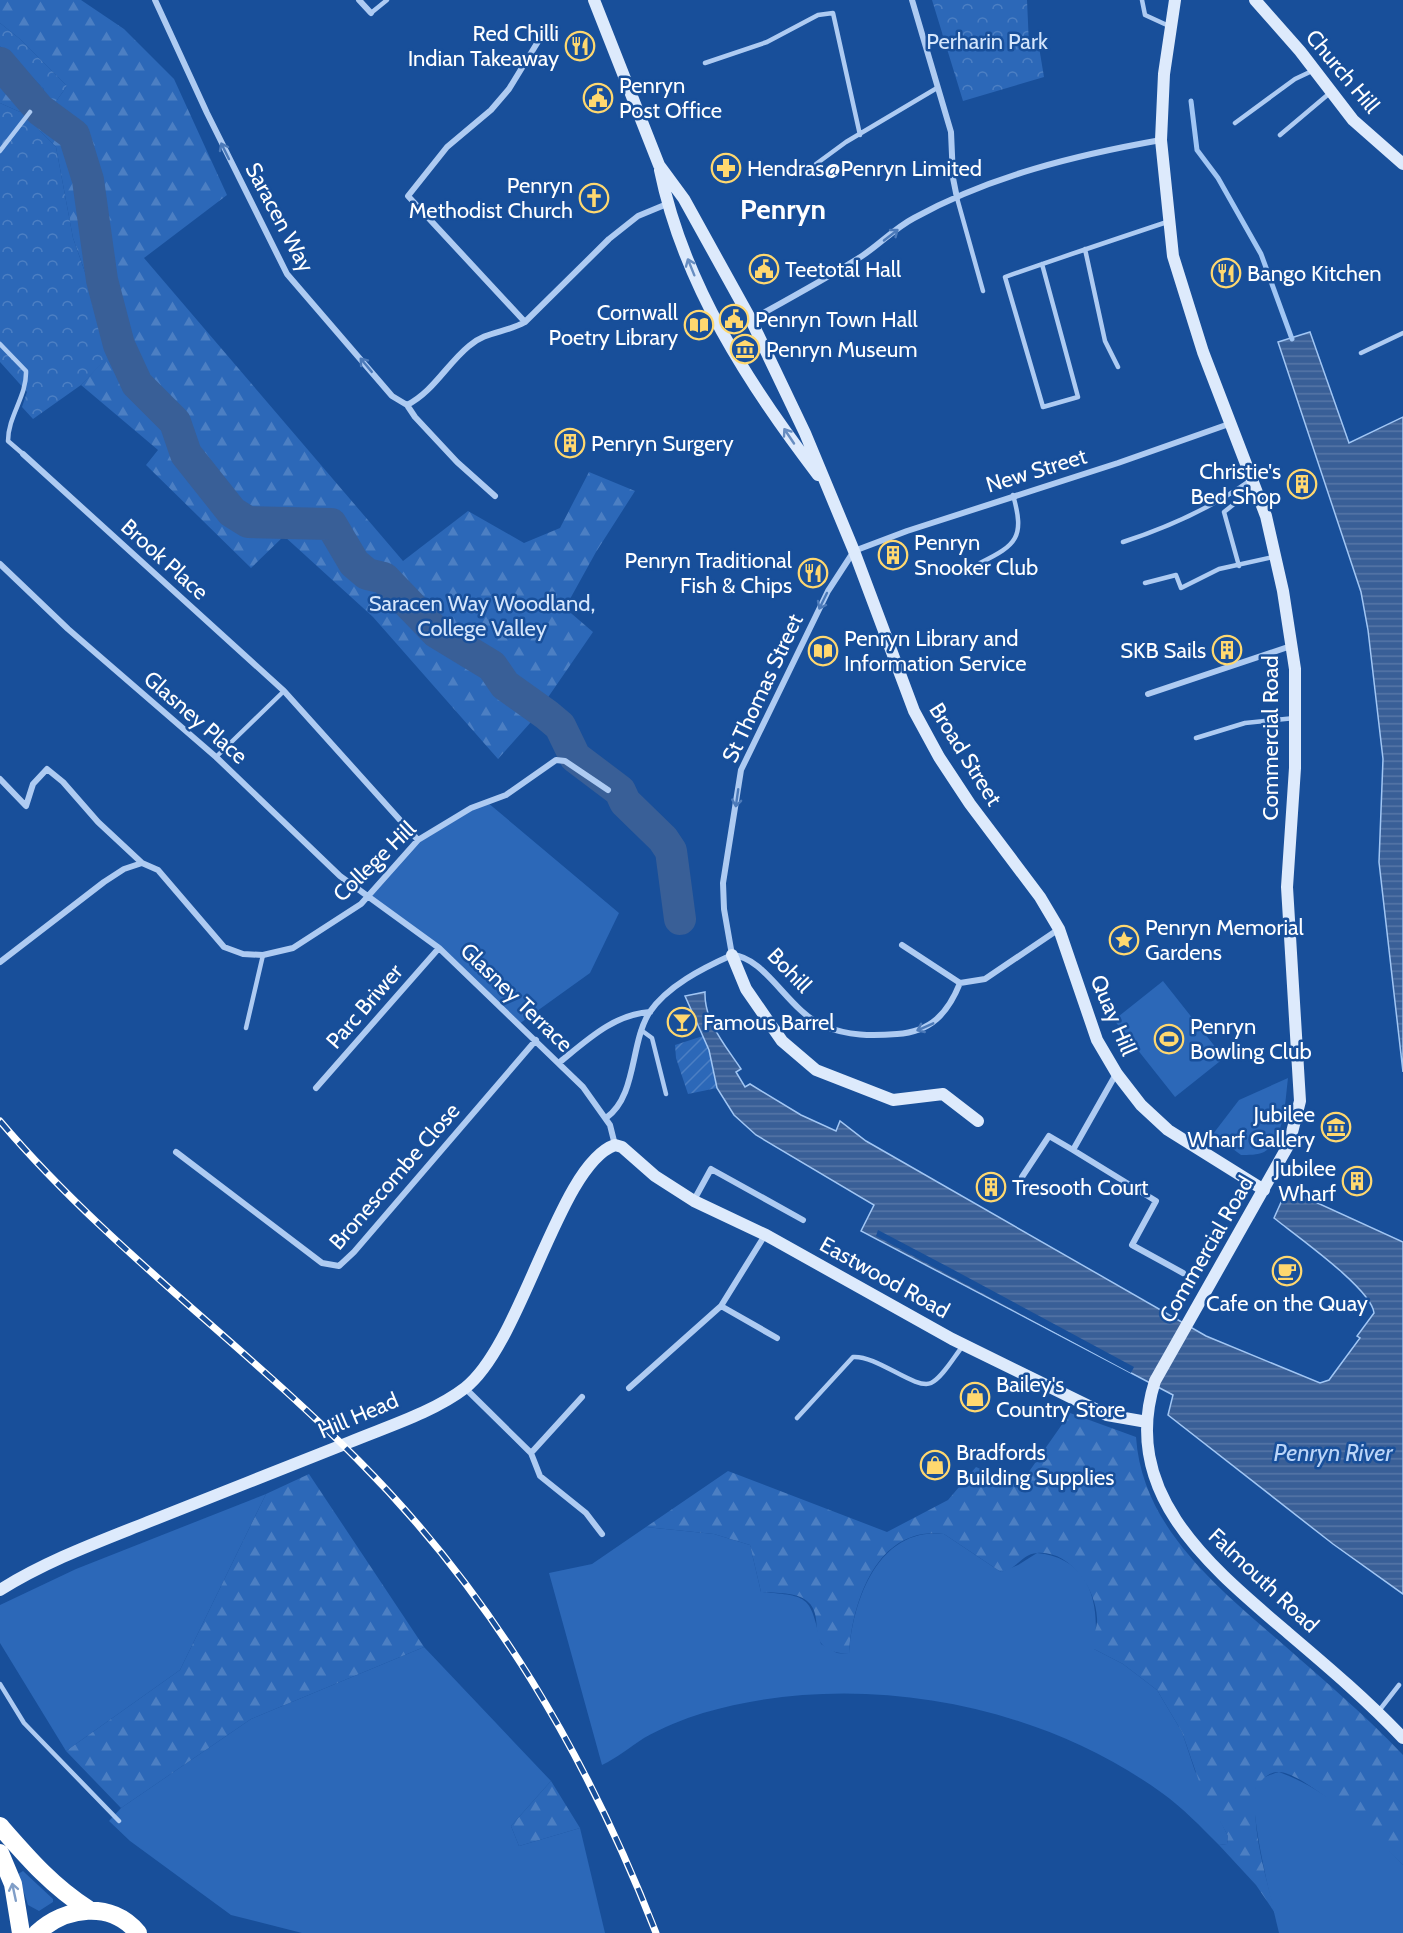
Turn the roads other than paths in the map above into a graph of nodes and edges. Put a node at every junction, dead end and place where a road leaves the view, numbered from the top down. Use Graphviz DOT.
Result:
graph roads {
  1 [pos="155,0"];
  2 [pos="359,0"];
  3 [pos="387,0"];
  4 [pos="594,0"];
  5 [pos="912,0"];
  6 [pos="1142,0"];
  7 [pos="1175,0"];
  8 [pos="1255,0"];
  9 [pos="371,13"];
  10 [pos="1172,28"];
  11 [pos="539,40"];
  12 [pos="705,63"];
  13 [pos="1315,70"];
  14 [pos="937,88"];
  15 [pos="1331,92"];
  16 [pos="30,112"];
  17 [pos="1235,123"];
  18 [pos="860,135"];
  19 [pos="1280,135"];
  20 [pos="1161,140"];
  21 [pos="0,151"];
  22 [pos="816,164"];
  23 [pos="1403,164"];
  24 [pos="659,165"];
  25 [pos="957,198"];
  26 [pos="667,204"];
  27 [pos="1170,221"];
  28 [pos="1085,249"];
  29 [pos="1041,264"];
  30 [pos="983,291"];
  31 [pos="751,320"];
  32 [pos="525,322"];
  33 [pos="1403,333"];
  34 [pos="0,344"];
  35 [pos="1361,353"];
  36 [pos="1118,367"];
  37 [pos="407,405"];
  38 [pos="1229,424"];
  39 [pos="22,454"];
  40 [pos="824,483"];
  41 [pos="1253,483"];
  42 [pos="1013,495"];
  43 [pos="495,496"];
  44 [pos="1123,542"];
  45 [pos="854,551"];
  46 [pos="1275,556"];
  47 [pos="980,563"];
  48 [pos="0,564"];
  49 [pos="1239,566"];
  50 [pos="1144,583"];
  51 [pos="1292,646"];
  52 [pos="284,691"];
  53 [pos="1148,694"];
  54 [pos="1295,718"];
  55 [pos="1196,738"];
  56 [pos="216,757"];
  57 [pos="0,778"];
  58 [pos="608,790"];
  59 [pos="418,840"];
  60 [pos="142,863"];
  61 [pos="368,897"];
  62 [pos="1059,929"];
  63 [pos="902,945"];
  64 [pos="439,948"];
  65 [pos="263,955"];
  66 [pos="732,955"];
  67 [pos="0,962"];
  68 [pos="960,983"];
  69 [pos="650,1012"];
  70 [pos="246,1028"];
  71 [pos="641,1030"];
  72 [pos="537,1040"];
  73 [pos="560,1062"];
  74 [pos="1117,1074"];
  75 [pos="316,1088"];
  76 [pos="666,1094"];
  77 [pos="606,1118"];
  78 [pos="978,1121"];
  79 [pos="615,1145"];
  80 [pos="1073,1150"];
  81 [pos="176,1152"];
  82 [pos="1022,1177"];
  83 [pos="1264,1190"];
  84 [pos="694,1201"];
  85 [pos="803,1220"];
  86 [pos="766,1235"];
  87 [pos="1183,1273"];
  88 [pos="721,1306"];
  89 [pos="777,1338"];
  90 [pos="964,1345"];
  91 [pos="465,1388"];
  92 [pos="629,1388"];
  93 [pos="582,1397"];
  94 [pos="796,1418"];
  95 [pos="1147,1422"];
  96 [pos="531,1454"];
  97 [pos="602,1534"];
  98 [pos="0,1590"];
  99 [pos="0,1684"];
  100 [pos="1399,1685"];
  101 [pos="1378,1712"];
  102 [pos="1403,1738"];
  103 [pos="119,1821"];
  104 [pos="0,1826"];
  105 [pos="0,1853"];
  106 [pos="88,1909"];
  107 [pos="141,1932"];
  108 [pos="21,1933"];
  109 [pos="37,1933"];
  37 -- 1 [label="street, Saracen Way, one-way"];
  2 -- 9 [label="street"];
  3 -- 9 [label="lane"];
  4 -- 24 [label="street"];
  5 -- 14 [label="street"];
  6 -- 10 [label="lane"];
  7 -- 10 [label="street, Commercial Road"];
  8 -- 13 [label="street, Church Hill"];
  10 -- 20 [label="street, Commercial Road"];
  11 -- 32 [label="street"];
  12 -- 18 [label="lane"];
  13 -- 15 [label="street, Church Hill"];
  13 -- 17 [label="lane"];
  14 -- 18 [label="lane"];
  14 -- 25 [label="street"];
  15 -- 19 [label="lane"];
  15 -- 23 [label="street, Church Hill"];
  16 -- 21 [label="lane"];
  18 -- 22 [label="lane"];
  20 -- 25 [label="street"];
  20 -- 27 [label="street, Commercial Road"];
  24 -- 26 [label="street"];
  24 -- 31 [label="street"];
  25 -- 30 [label="lane"];
  31 -- 25 [label="street, one-way"];
  26 -- 32 [label="street"];
  40 -- 26 [label="street, one-way"];
  27 -- 28 [label="lane"];
  27 -- 38 [label="street, Commercial Road"];
  28 -- 29 [label="lane"];
  28 -- 36 [label="lane"];
  29 -- 29 [label="lane"];
  31 -- 40 [label="street"];
  32 -- 37 [label="street"];
  33 -- 35 [label="lane"];
  34 -- 39 [label="lane"];
  37 -- 43 [label="street, Saracen Way"];
  38 -- 41 [label="street, Commercial Road"];
  38 -- 42 [label="street, New Street"];
  39 -- 52 [label="street, Brook Place"];
  40 -- 45 [label="street, Broad Street"];
  41 -- 44 [label="lane"];
  41 -- 46 [label="street, Commercial Road"];
  41 -- 49 [label="lane"];
  42 -- 45 [label="street, New Street"];
  42 -- 47 [label="lane"];
  45 -- 62 [label="street, Broad Street"];
  45 -- 66 [label="street, St Thomas Street, one-way"];
  46 -- 49 [label="lane"];
  46 -- 51 [label="street, Commercial Road"];
  48 -- 56 [label="street, Glasney Place"];
  49 -- 50 [label="lane"];
  51 -- 53 [label="street"];
  51 -- 54 [label="street, Commercial Road"];
  52 -- 56 [label="lane"];
  52 -- 59 [label="street, Brook Place"];
  54 -- 55 [label="lane"];
  54 -- 83 [label="street, Commercial Road"];
  56 -- 61 [label="street, Glasney Place"];
  57 -- 60 [label="street, College Hill"];
  58 -- 59 [label="street, College Hill"];
  59 -- 61 [label="street, College Hill"];
  60 -- 65 [label="street, College Hill"];
  60 -- 67 [label="street"];
  61 -- 64 [label="street, Glasney Terrace"];
  61 -- 65 [label="street, College Hill"];
  62 -- 68 [label="street"];
  62 -- 74 [label="street, Quay Hill"];
  63 -- 68 [label="street"];
  64 -- 72 [label="street, Glasney Terrace"];
  64 -- 75 [label="street, Parc Briwer"];
  65 -- 70 [label="lane"];
  68 -- 66 [label="street, Bohill, one-way"];
  66 -- 69 [label="street"];
  66 -- 78 [label="street, Bohill"];
  69 -- 71 [label="street"];
  69 -- 73 [label="street"];
  71 -- 76 [label="lane"];
  71 -- 77 [label="street"];
  72 -- 73 [label="street, Glasney Terrace"];
  72 -- 81 [label="street, Bronescombe Close"];
  73 -- 77 [label="street, Glasney Terrace"];
  74 -- 80 [label="street"];
  74 -- 83 [label="street, Quay Hill"];
  77 -- 79 [label="street, Glasney Terrace"];
  79 -- 84 [label="street, Eastwood Road"];
  79 -- 91 [label="street, Hill Head"];
  80 -- 82 [label="street"];
  80 -- 87 [label="street"];
  83 -- 95 [label="street, Commercial Road"];
  84 -- 85 [label="street"];
  84 -- 86 [label="street, Eastwood Road"];
  86 -- 88 [label="street"];
  86 -- 90 [label="street, Eastwood Road"];
  88 -- 89 [label="street"];
  88 -- 92 [label="street"];
  90 -- 94 [label="lane"];
  90 -- 95 [label="street, Eastwood Road"];
  91 -- 96 [label="street"];
  91 -- 98 [label="street, Hill Head"];
  93 -- 96 [label="street"];
  95 -- 101 [label="street, Falmouth Road"];
  96 -- 97 [label="street"];
  99 -- 103 [label="lane"];
  100 -- 101 [label="lane"];
  101 -- 102 [label="street, Falmouth Road"];
  104 -- 106 [label="highway"];
  108 -- 105 [label="highway, one-way"];
  106 -- 107 [label="highway"];
  106 -- 109 [label="highway"];
}
